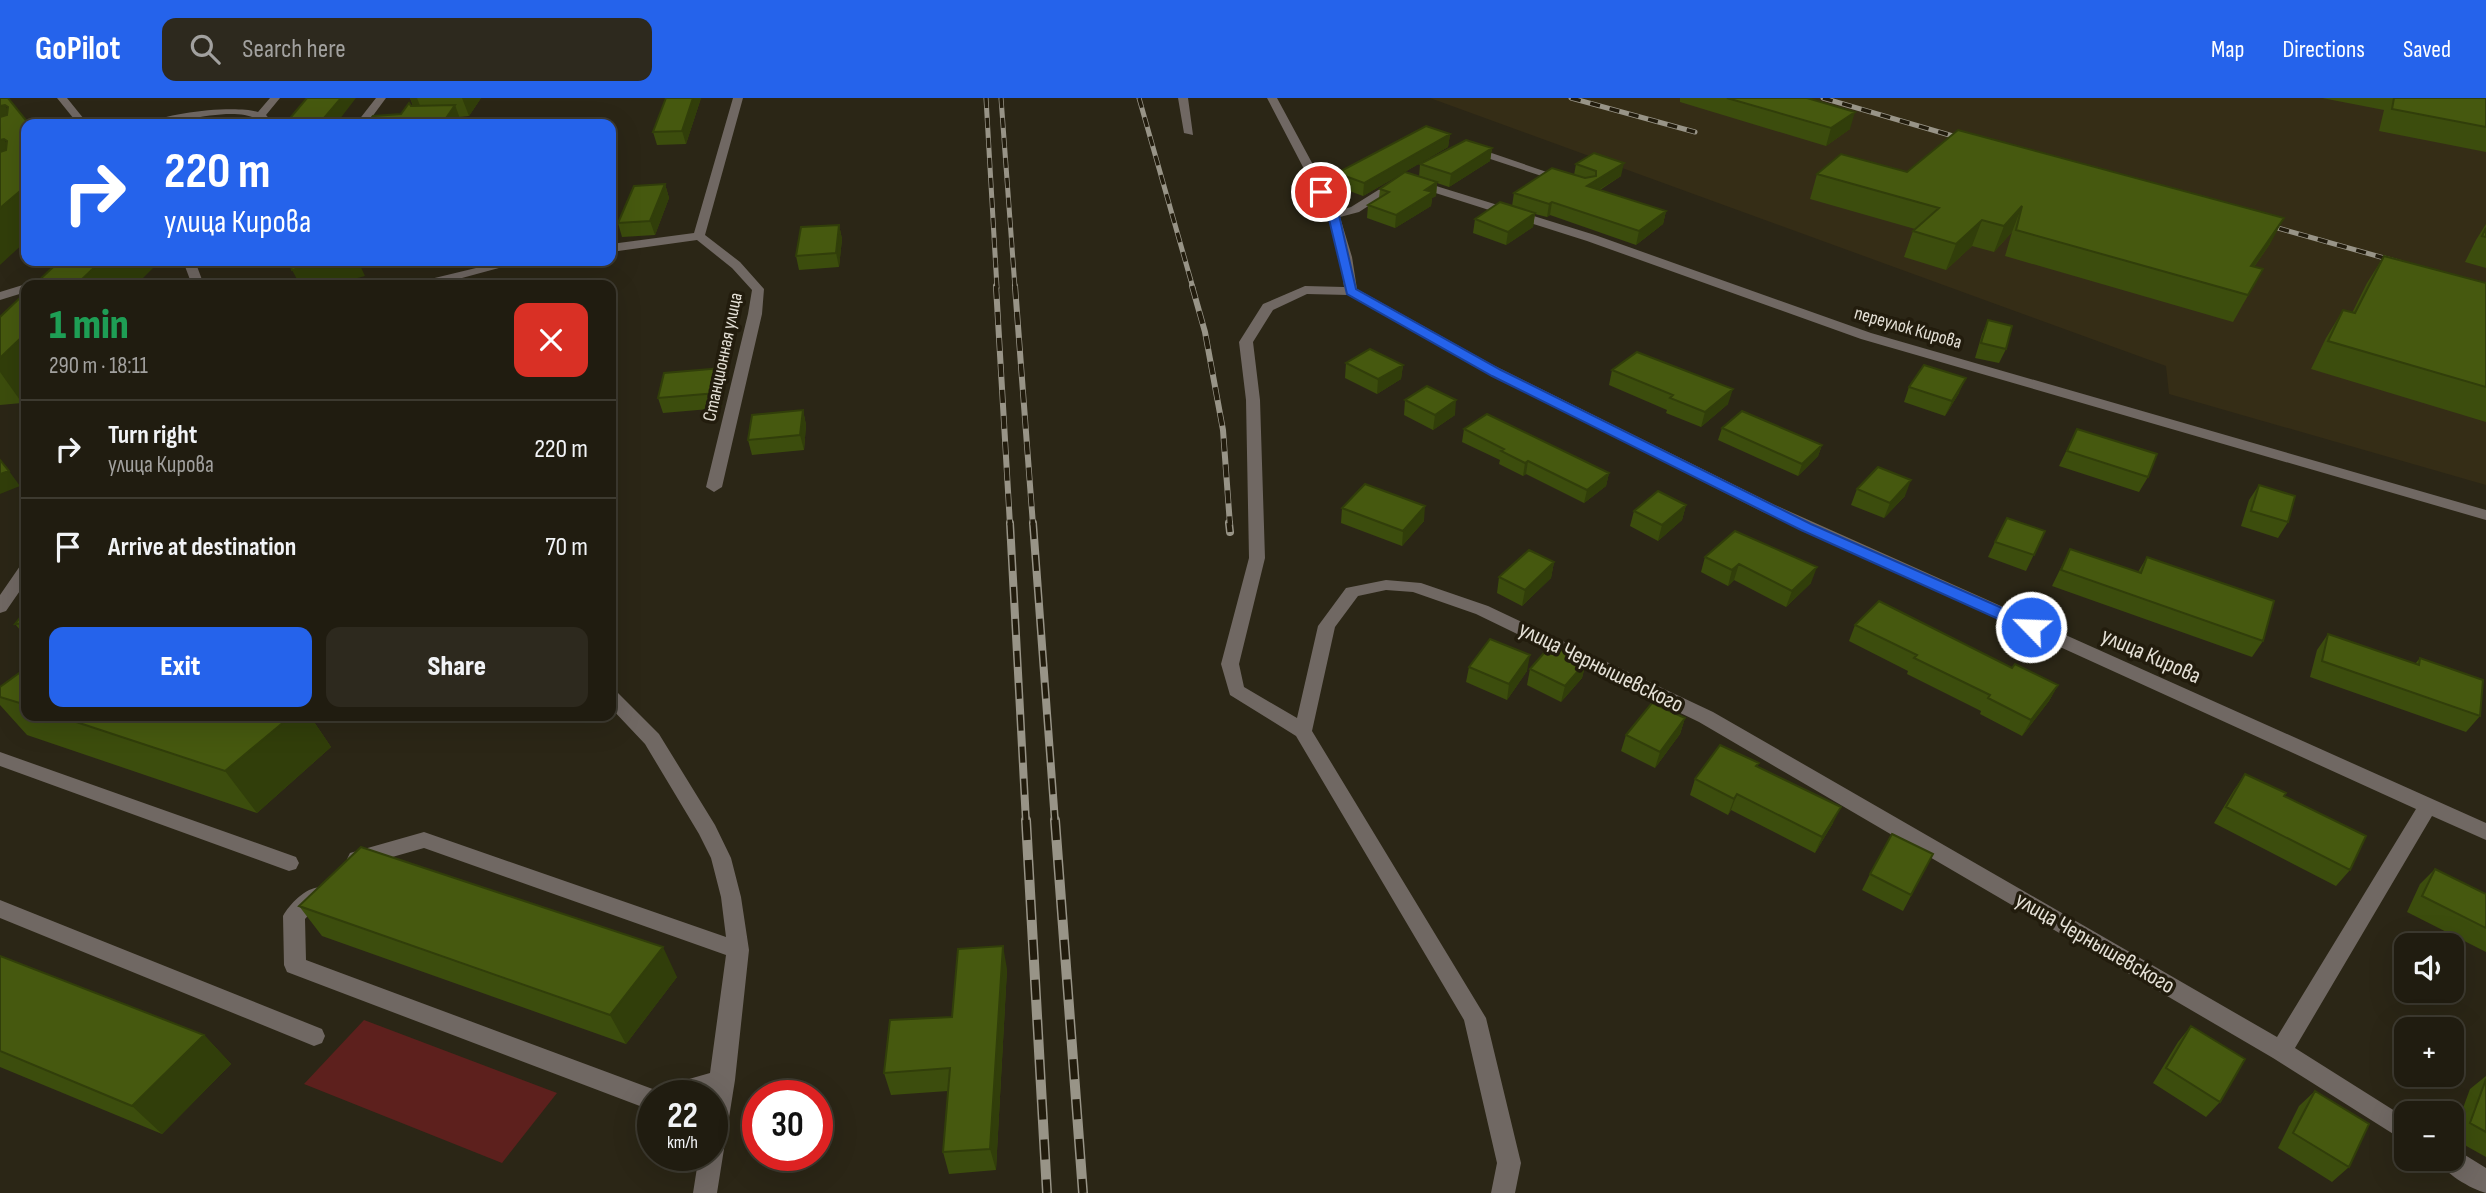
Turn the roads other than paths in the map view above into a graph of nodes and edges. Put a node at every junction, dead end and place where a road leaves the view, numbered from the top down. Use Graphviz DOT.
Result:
graph roads {
  1 [pos="62,98"];
  2 [pos="275,98"];
  3 [pos="381,98"];
  4 [pos="739,98"];
  5 [pos="1183,98"];
  6 [pos="1272,98"];
  7 [pos="242,99"];
  8 [pos="206,113"];
  9 [pos="79,119"];
  10 [pos="182,119"];
  11 [pos="262,119"];
  12 [pos="265,119"];
  13 [pos="365,119"];
  14 [pos="1189,133"];
  15 [pos="1451,153"];
  16 [pos="1575,183"];
  17 [pos="1334,215"];
  18 [pos="699,236"];
  19 [pos="616,247"];
  20 [pos="499,266"];
  21 [pos="442,280"];
  22 [pos="21,290"];
  23 [pos="1351,291"];
  24 [pos="0,296"];
  25 [pos="714,487"];
  26 [pos="2486,515"];
  27 [pos="21,577"];
  28 [pos="0,607"];
  29 [pos="616,702"];
  30 [pos="1303,731"];
  31 [pos="0,760"];
  32 [pos="2429,806"];
  33 [pos="2486,831"];
  34 [pos="289,863"];
  35 [pos="0,909"];
  36 [pos="738,950"];
  37 [pos="314,1036"];
  38 [pos="2281,1051"];
  39 [pos="723,1080"];
  40 [pos="637,1094"];
  41 [pos="2394,1123"];
  42 [pos="2464,1168"];
  43 [pos="708,1171"];
  44 [pos="2486,1182"];
  45 [pos="705,1193"];
  46 [pos="1503,1193"];
  1 -- 9 [label="street"];
  2 -- 12 [label="street"];
  3 -- 13 [label="street"];
  4 -- 18 [label="street"];
  5 -- 14 [label="street"];
  6 -- 17 [label="street"];
  7 -- 8 [label="street"];
  8 -- 10 [label="street"];
  8 -- 11 [label="street"];
  15 -- 16 [label="street"];
  17 -- 23 [label="street"];
  17 -- 26 [label="street, переулок Кирова"];
  18 -- 19 [label="street"];
  18 -- 25 [label="street, Станционная улица"];
  20 -- 21 [label="street"];
  22 -- 24 [label="street"];
  23 -- 30 [label="street"];
  23 -- 32 [label="street, улица Кирова"];
  27 -- 28 [label="street"];
  29 -- 36 [label="street"];
  30 -- 38 [label="street, улица Чернышевского"];
  30 -- 46 [label="street"];
  31 -- 34 [label="street"];
  32 -- 33 [label="street, улица Кирова"];
  32 -- 38 [label="street"];
  35 -- 37 [label="street"];
  36 -- 39 [label="street"];
  36 -- 40 [label="street"];
  38 -- 41 [label="street, улица Чернышевского"];
  42 -- 44 [label="street"];
  43 -- 45 [label="street"];
}
